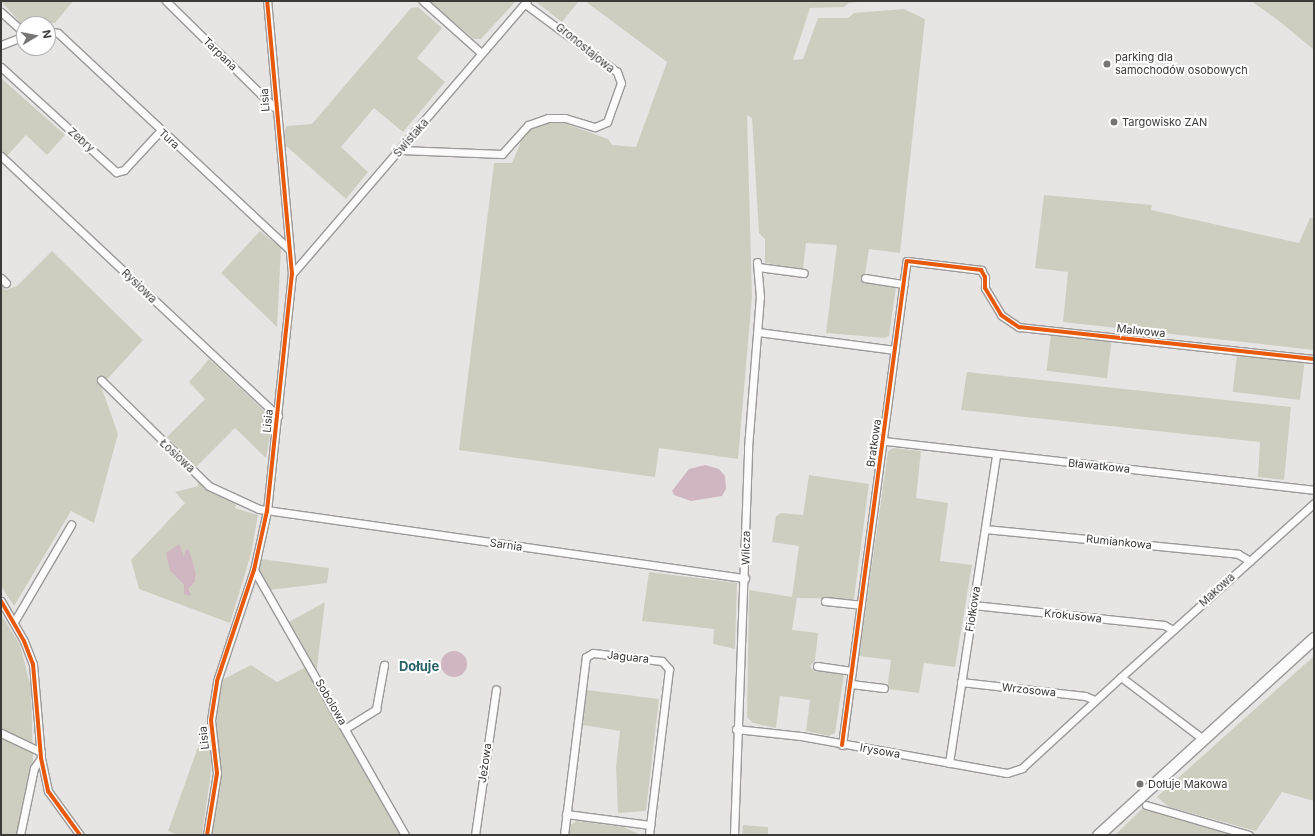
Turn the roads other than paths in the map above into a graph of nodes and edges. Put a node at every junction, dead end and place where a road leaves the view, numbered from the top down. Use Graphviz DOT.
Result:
graph roads {
  1 [pos="166,1"];
  2 [pos="267,1"];
  3 [pos="423,1"];
  4 [pos="526,2"];
  5 [pos="1,12"];
  6 [pos="16,26"];
  7 [pos="56,33"];
  8 [pos="16,37"];
  9 [pos="1,44"];
  10 [pos="480,52"];
  11 [pos="1,67"];
  12 [pos="274,107"];
  13 [pos="160,131"];
  14 [pos="401,150"];
  15 [pos="1,156"];
  16 [pos="289,249"];
  17 [pos="804,273"];
  18 [pos="292,274"];
  19 [pos="865,278"];
  20 [pos="904,284"];
  21 [pos="984,288"];
  22 [pos="758,332"];
  23 [pos="895,350"];
  24 [pos="1314,359"];
  25 [pos="101,380"];
  26 [pos="278,416"];
  27 [pos="885,441"];
  28 [pos="996,455"];
  29 [pos="1314,490"];
  30 [pos="1314,503"];
  31 [pos="267,511"];
  32 [pos="71,525"];
  33 [pos="985,529"];
  34 [pos="1250,561"];
  35 [pos="254,570"];
  36 [pos="745,578"];
  37 [pos="1,601"];
  38 [pos="824,601"];
  39 [pos="860,605"];
  40 [pos="973,605"];
  41 [pos="14,622"];
  42 [pos="1173,630"];
  43 [pos="1314,638"];
  44 [pos="384,665"];
  45 [pos="817,666"];
  46 [pos="852,671"];
  47 [pos="1120,677"];
  48 [pos="962,682"];
  49 [pos="851,684"];
  50 [pos="884,688"];
  51 [pos="496,690"];
  52 [pos="1095,700"];
  53 [pos="346,728"];
  54 [pos="736,729"];
  55 [pos="1,733"];
  56 [pos="1203,739"];
  57 [pos="842,745"];
  58 [pos="41,755"];
  59 [pos="949,763"];
  60 [pos="1022,768"];
  61 [pos="1146,805"];
  62 [pos="566,814"];
  63 [pos="650,824"];
  64 [pos="20,835"];
  65 [pos="80,835"];
  66 [pos="207,835"];
  67 [pos="405,835"];
  68 [pos="475,835"];
  69 [pos="564,835"];
  70 [pos="648,835"];
  71 [pos="734,835"];
  72 [pos="1098,835"];
  73 [pos="1249,835"];
  1 -- 12 [label="street, Tarpana"];
  2 -- 12 [label="street, Lisia"];
  3 -- 10 [label="street"];
  4 -- 10 [label="street, Świstaka"];
  4 -- 14 [label="street, Gronostajowa"];
  5 -- 6 [label="street"];
  7 -- 13 [label="street, Tura"];
  8 -- 9 [label="street"];
  10 -- 14 [label="street, Świstaka"];
  11 -- 13 [label="street, Zebry"];
  12 -- 16 [label="street, Lisia"];
  13 -- 16 [label="street, Tura"];
  14 -- 18 [label="street, Świstaka"];
  15 -- 26 [label="street, Rysiowa"];
  16 -- 18 [label="street, Lisia"];
  17 -- 22 [label="street, Wilcza"];
  18 -- 26 [label="street, Lisia"];
  19 -- 20 [label="street"];
  20 -- 21 [label="street, Bratkowa"];
  20 -- 23 [label="street, Bratkowa"];
  21 -- 24 [label="street, Malwowa"];
  22 -- 23 [label="street"];
  22 -- 36 [label="street, Wilcza"];
  23 -- 27 [label="street, Bratkowa"];
  25 -- 31 [label="street, Łosiowa"];
  26 -- 31 [label="street, Lisia"];
  27 -- 28 [label="street, Bławatkowa"];
  27 -- 39 [label="street, Bratkowa"];
  28 -- 29 [label="street, Bławatkowa"];
  28 -- 33 [label="street, Fiołkowa"];
  30 -- 34 [label="street, Makowa"];
  31 -- 35 [label="street, Lisia"];
  31 -- 36 [label="street, Sarnia"];
  32 -- 41 [label="street"];
  33 -- 34 [label="street, Rumiankowa"];
  33 -- 40 [label="street, Fiołkowa"];
  34 -- 42 [label="street, Makowa"];
  35 -- 53 [label="street, Sobolowa"];
  35 -- 66 [label="street, Lisia"];
  36 -- 54 [label="street, Wilcza"];
  37 -- 41 [label="street"];
  38 -- 39 [label="street"];
  39 -- 46 [label="street, Bratkowa"];
  40 -- 42 [label="street, Krokusowa"];
  40 -- 48 [label="street, Fiołkowa"];
  41 -- 58 [label="street"];
  42 -- 47 [label="street, Makowa"];
  43 -- 56 [label="main road"];
  44 -- 53 [label="street"];
  45 -- 46 [label="street"];
  46 -- 49 [label="street, Bratkowa"];
  47 -- 52 [label="street, Makowa"];
  47 -- 56 [label="street"];
  48 -- 52 [label="street, Wrzosowa"];
  48 -- 59 [label="street, Fiołkowa"];
  49 -- 50 [label="street"];
  49 -- 57 [label="street, Bratkowa"];
  51 -- 68 [label="street, Jeżowa"];
  52 -- 60 [label="street, Makowa"];
  53 -- 67 [label="street, Sobolowa"];
  54 -- 57 [label="street, Irysowa"];
  54 -- 71 [label="street, Wilcza"];
  55 -- 58 [label="street"];
  56 -- 72 [label="main road"];
  57 -- 59 [label="street, Irysowa"];
  58 -- 64 [label="street"];
  58 -- 65 [label="street"];
  59 -- 60 [label="street, Irysowa"];
  61 -- 73 [label="street"];
  62 -- 63 [label="street"];
  62 -- 63 [label="street, Jaguara"];
  62 -- 69 [label="street, Jaguara"];
  63 -- 70 [label="street, Jaguara"];
}
